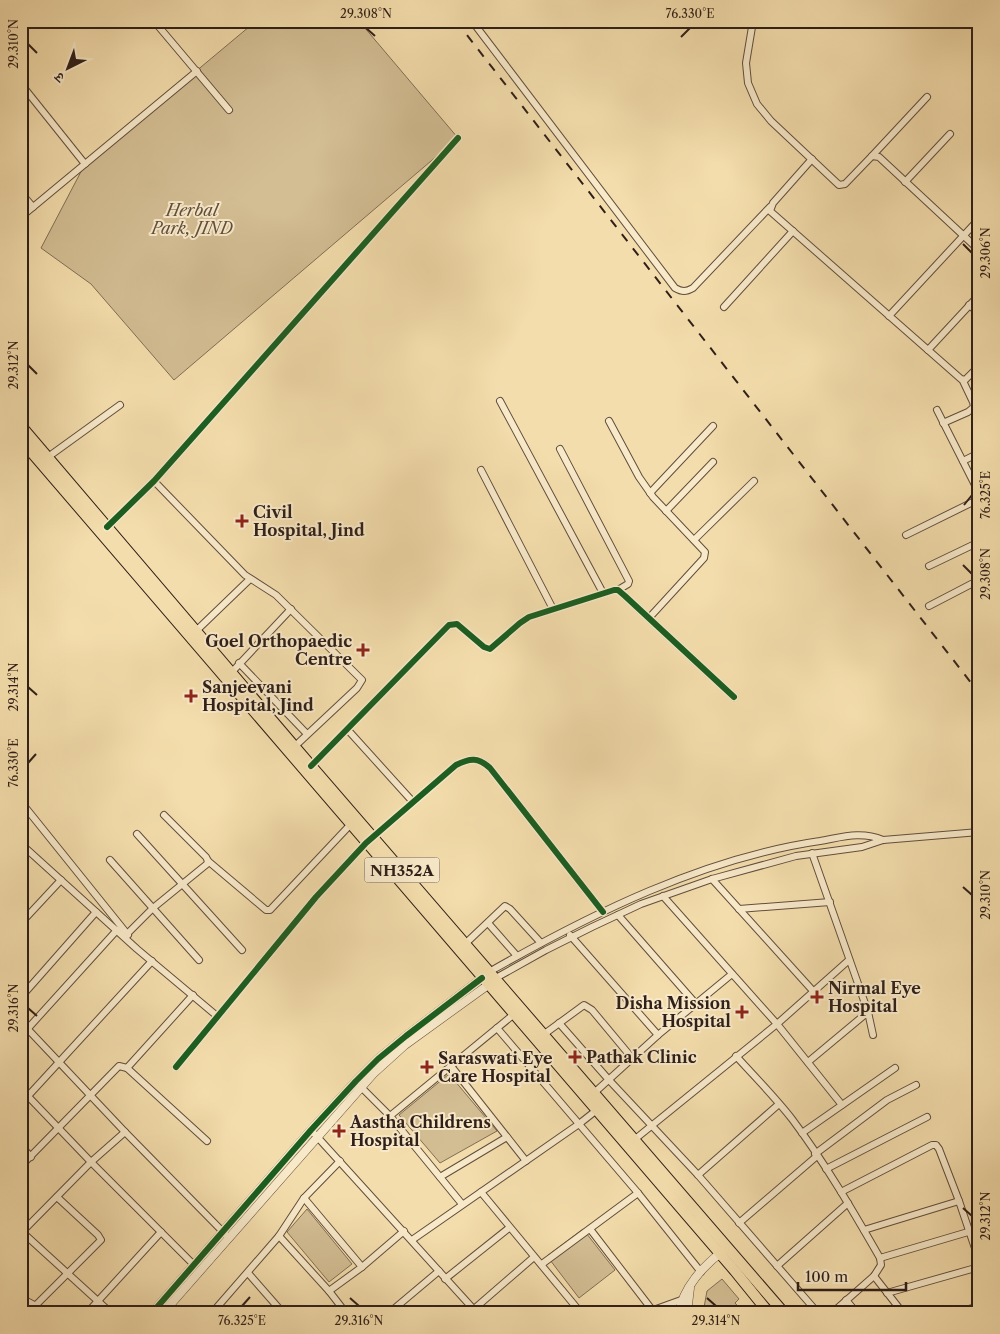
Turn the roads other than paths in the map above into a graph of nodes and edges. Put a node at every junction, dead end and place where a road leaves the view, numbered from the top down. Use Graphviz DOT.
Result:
graph roads {
  1 [pos="154,21"];
  2 [pos="472,21"];
  3 [pos="753,21"];
  4 [pos="197,71"];
  5 [pos="21,84"];
  6 [pos="927,97"];
  7 [pos="229,110"];
  8 [pos="950,134"];
  9 [pos="458,138"];
  10 [pos="872,156"];
  11 [pos="812,159"];
  12 [pos="85,164"];
  13 [pos="905,182"];
  14 [pos="21,193"];
  15 [pos="33,207"];
  16 [pos="770,207"];
  17 [pos="21,217"];
  18 [pos="979,219"];
  19 [pos="793,231"];
  20 [pos="963,236"];
  21 [pos="979,250"];
  22 [pos="979,295"];
  23 [pos="969,305"];
  24 [pos="724,307"];
  25 [pos="979,313"];
  26 [pos="889,316"];
  27 [pos="928,350"];
  28 [pos="979,366"];
  29 [pos="963,381"];
  30 [pos="500,402"];
  31 [pos="120,405"];
  32 [pos="937,410"];
  33 [pos="609,422"];
  34 [pos="943,423"];
  35 [pos="21,426"];
  36 [pos="713,426"];
  37 [pos="21,440"];
  38 [pos="560,449"];
  39 [pos="979,453"];
  40 [pos="48,457"];
  41 [pos="964,461"];
  42 [pos="712,462"];
  43 [pos="481,470"];
  44 [pos="154,481"];
  45 [pos="754,481"];
  46 [pos="650,493"];
  47 [pos="979,493"];
  48 [pos="979,499"];
  49 [pos="666,511"];
  50 [pos="107,527"];
  51 [pos="906,535"];
  52 [pos="694,540"];
  53 [pos="979,542"];
  54 [pos="929,566"];
  55 [pos="250,579"];
  56 [pos="978,581"];
  57 [pos="618,590"];
  58 [pos="603,593"];
  59 [pos="929,606"];
  60 [pos="291,609"];
  61 [pos="553,609"];
  62 [pos="649,618"];
  63 [pos="196,631"];
  64 [pos="239,663"];
  65 [pos="231,673"];
  66 [pos="734,697"];
  67 [pos="347,729"];
  68 [pos="307,734"];
  69 [pos="291,749"];
  70 [pos="311,766"];
  71 [pos="21,802"];
  72 [pos="413,802"];
  73 [pos="164,815"];
  74 [pos="350,824"];
  75 [pos="979,832"];
  76 [pos="137,834"];
  77 [pos="370,840"];
  78 [pos="883,840"];
  79 [pos="21,844"];
  80 [pos="812,853"];
  81 [pos="745,858"];
  82 [pos="110,860"];
  83 [pos="208,861"];
  84 [pos="749,869"];
  85 [pos="712,879"];
  86 [pos="61,880"];
  87 [pos="182,884"];
  88 [pos="663,896"];
  89 [pos="830,902"];
  90 [pos="153,908"];
  91 [pos="739,909"];
  92 [pos="96,912"];
  93 [pos="603,912"];
  94 [pos="618,915"];
  95 [pos="488,922"];
  96 [pos="21,923"];
  97 [pos="567,929"];
  98 [pos="117,930"];
  99 [pos="127,934"];
  100 [pos="571,937"];
  101 [pos="541,943"];
  102 [pos="465,944"];
  103 [pos="137,949"];
  104 [pos="242,950"];
  105 [pos="517,956"];
  106 [pos="199,960"];
  107 [pos="849,960"];
  108 [pos="152,961"];
  109 [pos="732,974"];
  110 [pos="488,978"];
  111 [pos="814,992"];
  112 [pos="193,995"];
  113 [pos="21,997"];
  114 [pos="696,1004"];
  115 [pos="868,1012"];
  116 [pos="513,1014"];
  117 [pos="217,1016"];
  118 [pos="21,1022"];
  119 [pos="559,1023"];
  120 [pos="777,1024"];
  121 [pos="498,1028"];
  122 [pos="28,1029"];
  123 [pos="543,1035"];
  124 [pos="658,1035"];
  125 [pos="21,1036"];
  126 [pos="874,1036"];
  127 [pos="736,1056"];
  128 [pos="632,1058"];
  129 [pos="808,1062"];
  130 [pos="60,1063"];
  131 [pos="451,1066"];
  132 [pos="176,1067"];
  133 [pos="127,1068"];
  134 [pos="894,1068"];
  135 [pos="609,1080"];
  136 [pos="358,1084"];
  137 [pos="916,1085"];
  138 [pos="21,1089"];
  139 [pos="594,1093"];
  140 [pos="89,1095"];
  141 [pos="28,1096"];
  142 [pos="779,1104"];
  143 [pos="842,1105"];
  144 [pos="600,1108"];
  145 [pos="390,1116"];
  146 [pos="927,1117"];
  147 [pos="579,1124"];
  148 [pos="652,1126"];
  149 [pos="59,1127"];
  150 [pos="124,1132"];
  151 [pos="314,1133"];
  152 [pos="802,1133"];
  153 [pos="507,1137"];
  154 [pos="634,1140"];
  155 [pos="207,1141"];
  156 [pos="21,1146"];
  157 [pos="816,1155"];
  158 [pos="31,1157"];
  159 [pos="340,1161"];
  160 [pos="91,1162"];
  161 [pos="526,1162"];
  162 [pos="21,1166"];
  163 [pos="826,1169"];
  164 [pos="698,1175"];
  165 [pos="440,1176"];
  166 [pos="481,1192"];
  167 [pos="841,1192"];
  168 [pos="638,1193"];
  169 [pos="57,1197"];
  170 [pos="304,1198"];
  171 [pos="959,1201"];
  172 [pos="848,1203"];
  173 [pos="462,1204"];
  174 [pos="739,1223"];
  175 [pos="509,1228"];
  176 [pos="590,1229"];
  177 [pos="864,1230"];
  178 [pos="404,1231"];
  179 [pos="22,1232"];
  180 [pos="161,1232"];
  181 [pos="968,1232"];
  182 [pos="226,1235"];
  183 [pos="279,1236"];
  184 [pos="412,1240"];
  185 [pos="723,1250"];
  186 [pos="534,1257"];
  187 [pos="880,1258"];
  188 [pos="979,1260"];
  189 [pos="542,1264"];
  190 [pos="194,1265"];
  191 [pos="362,1266"];
  192 [pos="778,1266"];
  193 [pos="979,1267"];
  194 [pos="439,1271"];
  195 [pos="701,1272"];
  196 [pos="248,1273"];
  197 [pos="67,1274"];
  198 [pos="874,1276"];
  199 [pos="446,1279"];
  200 [pos="690,1284"];
  201 [pos="329,1291"];
  202 [pos="887,1293"];
  203 [pos="21,1298"];
  204 [pos="681,1300"];
  205 [pos="846,1300"];
  206 [pos="97,1301"];
  207 [pos="36,1305"];
  208 [pos="979,1306"];
  209 [pos="216,1311"];
  210 [pos="394,1311"];
  211 [pos="476,1311"];
  212 [pos="653,1311"];
  213 [pos="901,1312"];
  214 [pos="49,1313"];
  215 [pos="87,1313"];
  216 [pos="111,1313"];
  217 [pos="152,1313"];
  218 [pos="163,1313"];
  219 [pos="283,1313"];
  220 [pos="346,1313"];
  221 [pos="581,1313"];
  222 [pos="645,1313"];
  223 [pos="679,1313"];
  224 [pos="687,1313"];
  225 [pos="769,1313"];
  226 [pos="784,1313"];
  227 [pos="818,1313"];
  228 [pos="832,1313"];
  229 [pos="857,1313"];
  230 [pos="955,1313"];
  1 -- 4 [label="street"];
  2 -- 16 [label="street"];
  3 -- 11 [label="street"];
  4 -- 7 [label="street"];
  4 -- 12 [label="street"];
  5 -- 12 [label="street"];
  6 -- 10 [label="street"];
  8 -- 13 [label="street"];
  9 -- 44 [label="street"];
  10 -- 11 [label="street"];
  10 -- 13 [label="street"];
  11 -- 16 [label="street"];
  12 -- 15 [label="street"];
  13 -- 20 [label="street"];
  14 -- 15 [label="street"];
  15 -- 17 [label="street"];
  16 -- 19 [label="street"];
  18 -- 20 [label="street"];
  19 -- 24 [label="street"];
  19 -- 26 [label="street"];
  20 -- 21 [label="street"];
  20 -- 26 [label="street"];
  22 -- 23 [label="street"];
  23 -- 25 [label="street"];
  23 -- 27 [label="street"];
  26 -- 27 [label="street"];
  27 -- 29 [label="street"];
  28 -- 29 [label="street"];
  29 -- 34 [label="street"];
  30 -- 58 [label="street"];
  31 -- 40 [label="street"];
  32 -- 34 [label="street"];
  33 -- 46 [label="street"];
  34 -- 41 [label="street"];
  35 -- 40 [label="highway, NH352A"];
  36 -- 46 [label="street"];
  37 -- 69 [label="highway, NH352A"];
  38 -- 57 [label="street"];
  39 -- 41 [label="street"];
  40 -- 50 [label="highway, NH352A"];
  41 -- 47 [label="street"];
  42 -- 49 [label="street"];
  43 -- 61 [label="street"];
  44 -- 50 [label="street"];
  44 -- 55 [label="street"];
  45 -- 52 [label="street"];
  46 -- 49 [label="street"];
  48 -- 51 [label="street"];
  49 -- 52 [label="street"];
  50 -- 63 [label="highway, NH352A"];
  52 -- 62 [label="street"];
  53 -- 54 [label="street"];
  55 -- 60 [label="street"];
  55 -- 63 [label="street"];
  56 -- 59 [label="street"];
  57 -- 58 [label="street"];
  57 -- 62 [label="street"];
  58 -- 61 [label="street"];
  60 -- 64 [label="street"];
  60 -- 68 [label="street"];
  61 -- 67 [label="street"];
  62 -- 66 [label="street"];
  63 -- 65 [label="highway, NH352A"];
  64 -- 65 [label="street"];
  64 -- 68 [label="street"];
  65 -- 69 [label="highway, NH352A"];
  67 -- 70 [label="street"];
  67 -- 72 [label="street"];
  68 -- 69 [label="street"];
  69 -- 70 [label="highway, NH352A"];
  69 -- 74 [label="highway, NH352A"];
  70 -- 77 [label="highway, NH352A"];
  71 -- 99 [label="street"];
  72 -- 77 [label="street"];
  72 -- 93 [label="street"];
  73 -- 83 [label="street"];
  74 -- 77 [label="highway, NH352A"];
  74 -- 83 [label="street"];
  75 -- 78 [label="street"];
  76 -- 87 [label="street"];
  77 -- 102 [label="highway, NH352A"];
  77 -- 110 [label="highway, NH352A"];
  77 -- 117 [label="street"];
  78 -- 80 [label="street"];
  78 -- 81 [label="street"];
  79 -- 86 [label="street"];
  80 -- 84 [label="street"];
  80 -- 89 [label="street"];
  81 -- 84 [label="street"];
  81 -- 93 [label="street"];
  82 -- 90 [label="street"];
  83 -- 87 [label="street"];
  84 -- 85 [label="street"];
  85 -- 88 [label="street"];
  85 -- 91 [label="street"];
  86 -- 92 [label="street"];
  86 -- 96 [label="street"];
  87 -- 90 [label="street"];
  87 -- 104 [label="street"];
  88 -- 94 [label="street"];
  88 -- 109 [label="street"];
  89 -- 91 [label="street"];
  89 -- 107 [label="street"];
  90 -- 99 [label="street"];
  90 -- 106 [label="street"];
  91 -- 111 [label="street"];
  92 -- 98 [label="street"];
  92 -- 113 [label="street"];
  93 -- 97 [label="street"];
  94 -- 100 [label="street"];
  94 -- 114 [label="street"];
  95 -- 101 [label="street"];
  95 -- 102 [label="street"];
  95 -- 105 [label="street"];
  97 -- 100 [label="street"];
  97 -- 101 [label="street"];
  98 -- 103 [label="street"];
  98 -- 122 [label="street"];
  99 -- 103 [label="street"];
  100 -- 110 [label="street"];
  100 -- 124 [label="street"];
  101 -- 105 [label="street"];
  102 -- 110 [label="highway, NH352A"];
  103 -- 108 [label="street"];
  105 -- 110 [label="street"];
  107 -- 111 [label="street"];
  107 -- 115 [label="street"];
  108 -- 112 [label="street"];
  108 -- 130 [label="street"];
  109 -- 114 [label="street"];
  109 -- 120 [label="street"];
  110 -- 116 [label="highway, NH352A"];
  110 -- 123 [label="highway, NH352A"];
  110 -- 136 [label="street"];
  111 -- 120 [label="street"];
  112 -- 117 [label="street"];
  112 -- 133 [label="street"];
  114 -- 124 [label="street"];
  115 -- 126 [label="street"];
  115 -- 129 [label="street"];
  116 -- 121 [label="street"];
  116 -- 144 [label="highway, NH352A"];
  117 -- 132 [label="street"];
  118 -- 122 [label="street"];
  119 -- 123 [label="street"];
  119 -- 128 [label="street"];
  119 -- 135 [label="street"];
  120 -- 127 [label="street"];
  120 -- 129 [label="street"];
  121 -- 131 [label="street"];
  121 -- 147 [label="street"];
  122 -- 125 [label="street"];
  122 -- 130 [label="street"];
  123 -- 139 [label="highway, NH352A"];
  124 -- 128 [label="street"];
  127 -- 142 [label="street"];
  127 -- 148 [label="street"];
  128 -- 135 [label="street"];
  129 -- 143 [label="street"];
  130 -- 140 [label="street"];
  130 -- 141 [label="street"];
  131 -- 145 [label="street"];
  131 -- 153 [label="street"];
  133 -- 140 [label="street"];
  133 -- 155 [label="street"];
  134 -- 143 [label="street"];
  135 -- 139 [label="street"];
  135 -- 148 [label="street"];
  136 -- 145 [label="street"];
  136 -- 151 [label="street"];
  137 -- 157 [label="street"];
  138 -- 141 [label="street"];
  139 -- 144 [label="highway, NH352A"];
  140 -- 149 [label="street"];
  140 -- 150 [label="street"];
  141 -- 149 [label="street"];
  142 -- 152 [label="street"];
  142 -- 164 [label="street"];
  143 -- 152 [label="street"];
  144 -- 147 [label="street"];
  144 -- 154 [label="highway, NH352A"];
  144 -- 185 [label="highway, NH352A"];
  145 -- 165 [label="street"];
  146 -- 163 [label="street"];
  147 -- 161 [label="street"];
  147 -- 168 [label="street"];
  148 -- 154 [label="street"];
  148 -- 164 [label="street"];
  149 -- 158 [label="street"];
  149 -- 160 [label="street"];
  150 -- 160 [label="street"];
  150 -- 182 [label="street"];
  151 -- 159 [label="street"];
  151 -- 182 [label="street"];
  152 -- 157 [label="street"];
  153 -- 161 [label="street"];
  153 -- 165 [label="street"];
  154 -- 185 [label="highway, NH352A"];
  156 -- 158 [label="street"];
  157 -- 163 [label="street"];
  157 -- 174 [label="street"];
  158 -- 162 [label="street"];
  159 -- 170 [label="street"];
  159 -- 178 [label="street"];
  160 -- 169 [label="street"];
  160 -- 180 [label="street"];
  161 -- 166 [label="street"];
  163 -- 167 [label="street"];
  164 -- 174 [label="street"];
  165 -- 173 [label="street"];
  166 -- 173 [label="street"];
  166 -- 175 [label="street"];
  167 -- 171 [label="street"];
  167 -- 172 [label="street"];
  168 -- 176 [label="street"];
  168 -- 195 [label="street"];
  169 -- 179 [label="street"];
  169 -- 197 [label="street"];
  170 -- 183 [label="street"];
  170 -- 191 [label="street"];
  171 -- 177 [label="street"];
  171 -- 181 [label="street"];
  172 -- 177 [label="street"];
  172 -- 192 [label="street"];
  173 -- 184 [label="street"];
  174 -- 192 [label="street"];
  175 -- 186 [label="street"];
  175 -- 199 [label="street"];
  176 -- 189 [label="street"];
  176 -- 212 [label="street"];
  177 -- 187 [label="street"];
  178 -- 184 [label="street"];
  178 -- 191 [label="street"];
  179 -- 197 [label="street"];
  180 -- 190 [label="street"];
  180 -- 206 [label="street"];
  181 -- 187 [label="street"];
  181 -- 188 [label="street"];
  182 -- 190 [label="street"];
  182 -- 218 [label="street"];
  183 -- 196 [label="street"];
  183 -- 201 [label="street"];
  184 -- 194 [label="street"];
  185 -- 195 [label="street"];
  185 -- 225 [label="highway, NH352A"];
  185 -- 226 [label="highway, NH352A"];
  186 -- 189 [label="street"];
  186 -- 211 [label="street"];
  187 -- 198 [label="street"];
  189 -- 221 [label="street"];
  190 -- 217 [label="street"];
  191 -- 201 [label="street"];
  192 -- 227 [label="street"];
  193 -- 202 [label="street"];
  194 -- 199 [label="street"];
  194 -- 210 [label="street"];
  195 -- 200 [label="street"];
  196 -- 209 [label="street"];
  196 -- 219 [label="street"];
  197 -- 206 [label="street"];
  197 -- 207 [label="street"];
  198 -- 202 [label="street"];
  198 -- 205 [label="street"];
  199 -- 211 [label="street"];
  200 -- 204 [label="street"];
  200 -- 224 [label="street"];
  201 -- 220 [label="street"];
  202 -- 213 [label="street"];
  203 -- 207 [label="street"];
  204 -- 212 [label="street"];
  204 -- 223 [label="street"];
  205 -- 228 [label="street"];
  205 -- 229 [label="street"];
  206 -- 215 [label="street"];
  206 -- 216 [label="street"];
  207 -- 214 [label="street"];
  208 -- 230 [label="street"];
  212 -- 222 [label="street"];
}
